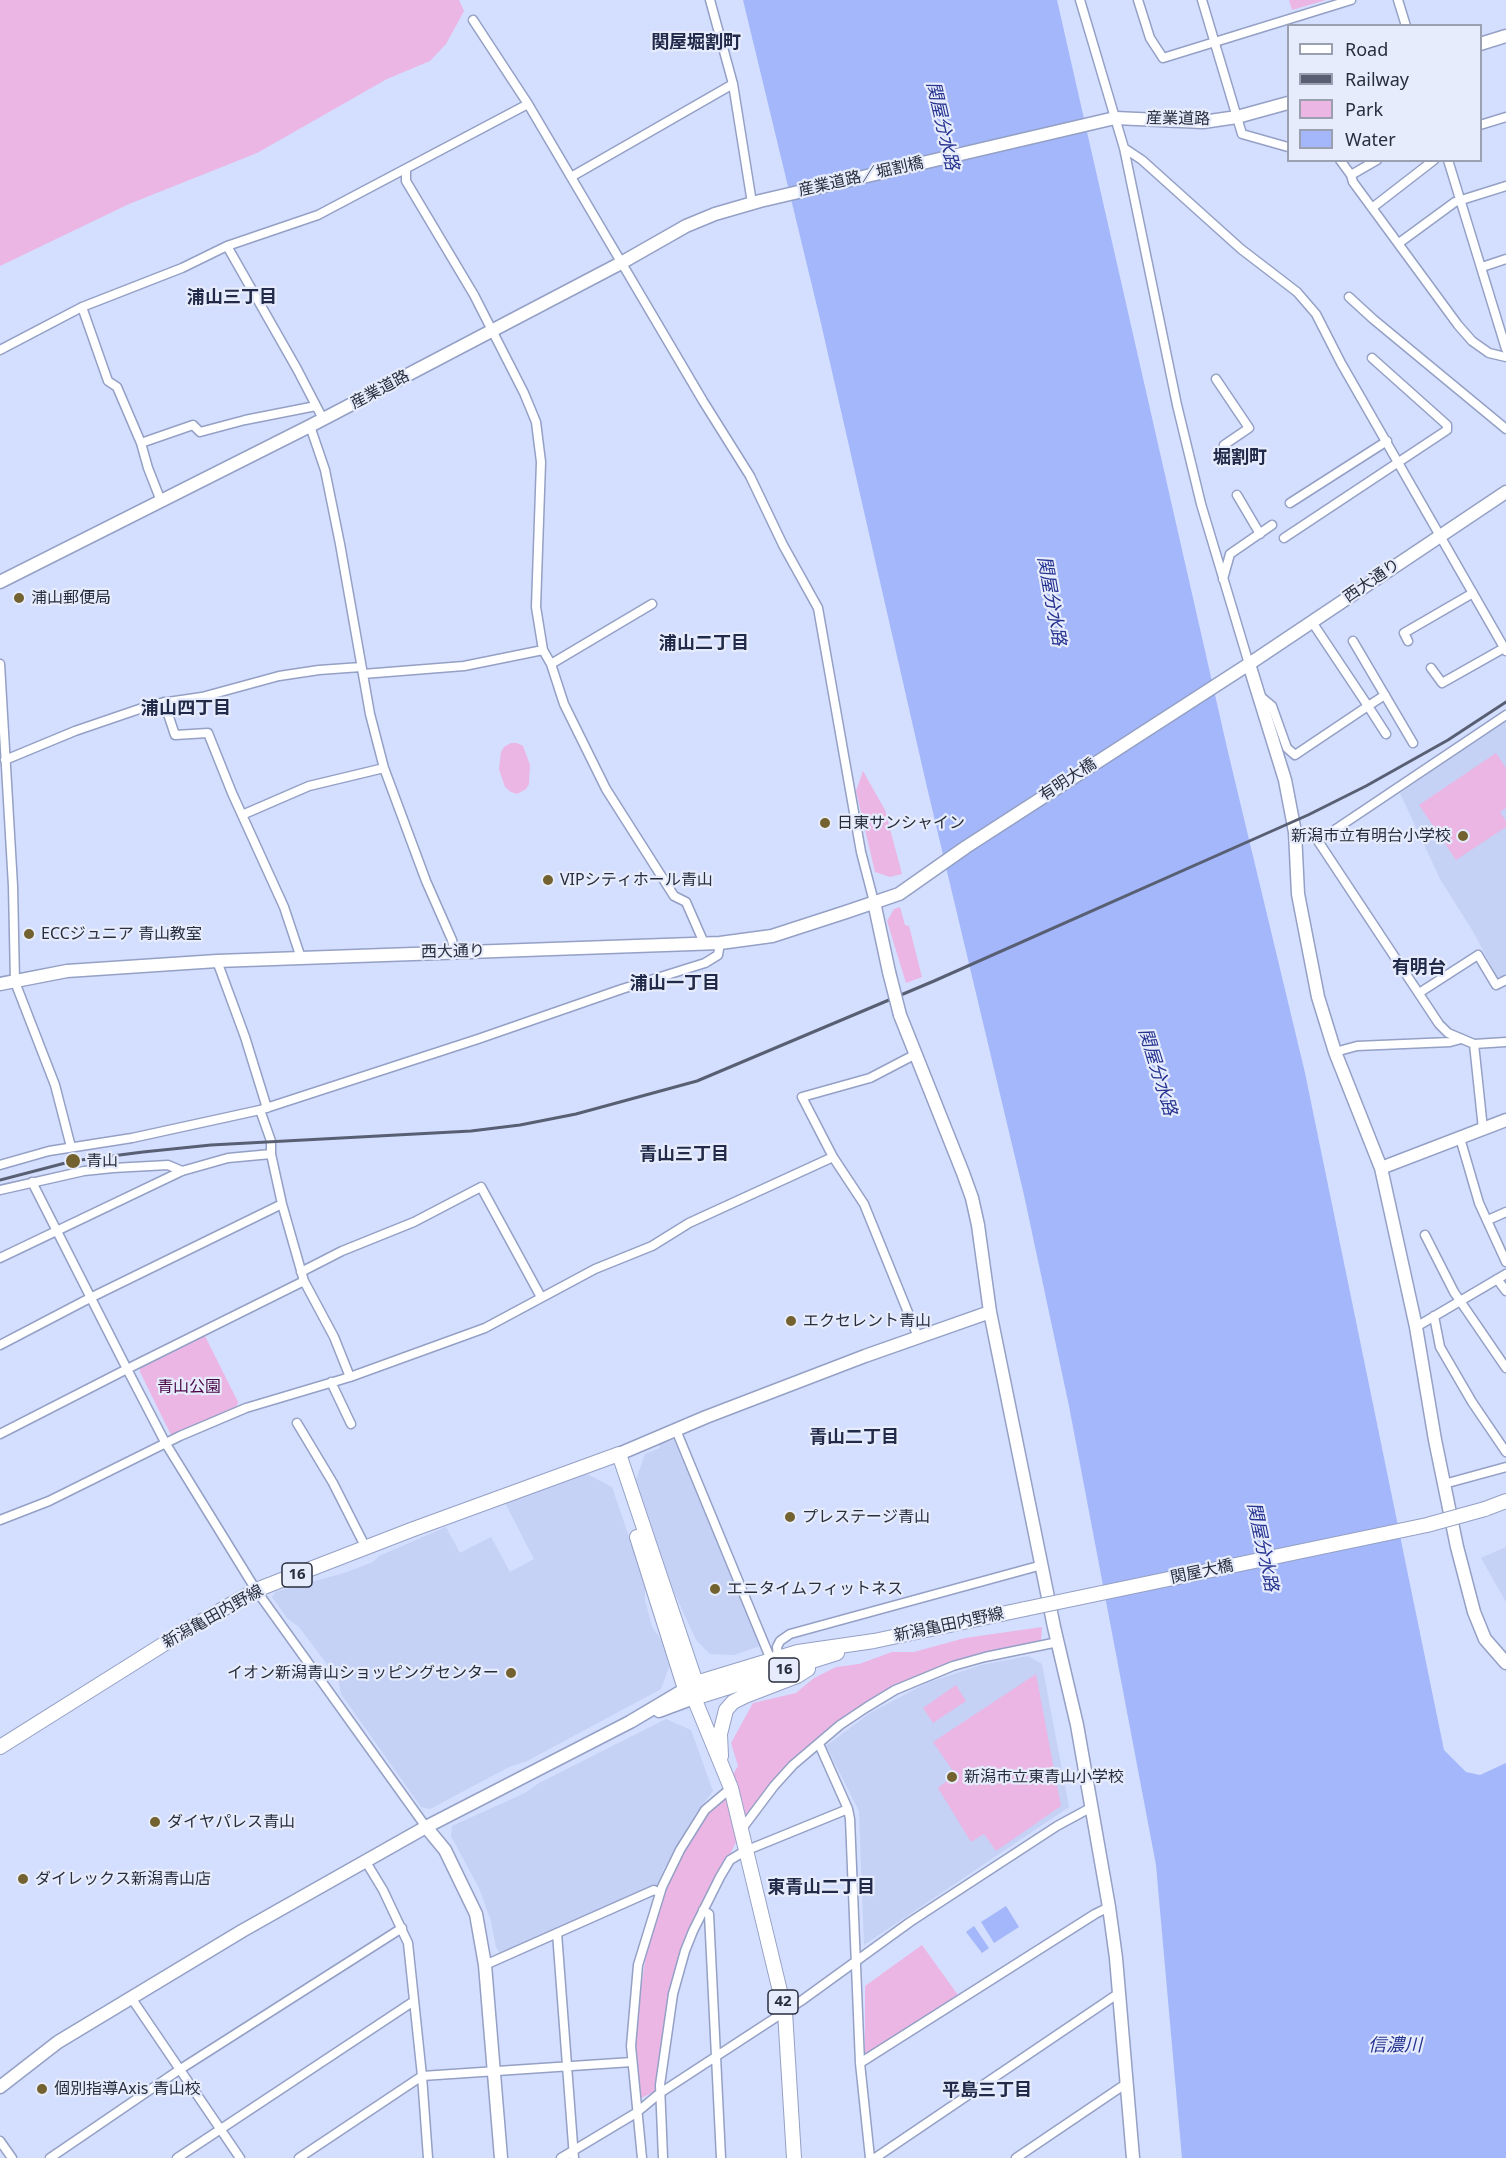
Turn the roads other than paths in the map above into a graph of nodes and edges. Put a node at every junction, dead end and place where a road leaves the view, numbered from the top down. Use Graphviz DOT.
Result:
graph roads {
  1 [pos="710,0"];
  2 [pos="1080,0"];
  3 [pos="1138,0"];
  4 [pos="1202,0"];
  5 [pos="1352,0"];
  6 [pos="1398,0"];
  7 [pos="473,20"];
  8 [pos="1405,24"];
  9 [pos="1506,36"];
  10 [pos="1215,43"];
  11 [pos="1482,43"];
  12 [pos="733,84"];
  13 [pos="1287,103"];
  14 [pos="528,104"];
  15 [pos="1237,117"];
  16 [pos="1506,117"];
  17 [pos="1109,120"];
  18 [pos="1482,124"];
  19 [pos="1287,147"];
  20 [pos="1124,148"];
  21 [pos="1341,162"];
  22 [pos="1374,162"];
  23 [pos="1431,162"];
  24 [pos="1449,162"];
  25 [pos="406,169"];
  26 [pos="1351,175"];
  27 [pos="571,177"];
  28 [pos="1506,186"];
  29 [pos="1460,201"];
  30 [pos="756,202"];
  31 [pos="1372,208"];
  32 [pos="1398,243"];
  33 [pos="227,246"];
  34 [pos="1506,259"];
  35 [pos="621,263"];
  36 [pos="1482,267"];
  37 [pos="1349,297"];
  38 [pos="82,307"];
  39 [pos="491,331"];
  40 [pos="1506,349"];
  41 [pos="0,350"];
  42 [pos="1506,357"];
  43 [pos="1372,358"];
  44 [pos="1216,379"];
  45 [pos="316,406"];
  46 [pos="323,419"];
  47 [pos="310,426"];
  48 [pos="1506,429"];
  49 [pos="1387,441"];
  50 [pos="141,443"];
  51 [pos="1224,445"];
  52 [pos="1399,463"];
  53 [pos="1506,492"];
  54 [pos="1236,495"];
  55 [pos="161,501"];
  56 [pos="1290,503"];
  57 [pos="1272,525"];
  58 [pos="1260,534"];
  59 [pos="1441,536"];
  60 [pos="1284,538"];
  61 [pos="1223,579"];
  62 [pos="0,582"];
  63 [pos="1473,593"];
  64 [pos="652,604"];
  65 [pos="1311,622"];
  66 [pos="1408,640"];
  67 [pos="1353,641"];
  68 [pos="1505,649"];
  69 [pos="543,650"];
  70 [pos="0,664"];
  71 [pos="551,664"];
  72 [pos="1244,667"];
  73 [pos="1431,668"];
  74 [pos="362,671"];
  75 [pos="1385,695"];
  76 [pos="1259,696"];
  77 [pos="164,702"];
  78 [pos="1368,706"];
  79 [pos="1506,715"];
  80 [pos="1386,734"];
  81 [pos="1413,742"];
  82 [pos="5,760"];
  83 [pos="384,768"];
  84 [pos="243,815"];
  85 [pos="899,894"];
  86 [pos="874,902"];
  87 [pos="704,943"];
  88 [pos="720,943"];
  89 [pos="455,953"];
  90 [pos="302,958"];
  91 [pos="217,961"];
  92 [pos="1506,980"];
  93 [pos="15,982"];
  94 [pos="0,984"];
  95 [pos="1419,993"];
  96 [pos="1461,1039"];
  97 [pos="1506,1042"];
  98 [pos="1474,1044"];
  99 [pos="1335,1052"];
  100 [pos="916,1054"];
  101 [pos="264,1109"];
  102 [pos="1506,1120"];
  103 [pos="1483,1129"];
  104 [pos="1460,1138"];
  105 [pos="70,1147"];
  106 [pos="271,1154"];
  107 [pos="833,1157"];
  108 [pos="0,1165"];
  109 [pos="1381,1168"];
  110 [pos="182,1171"];
  111 [pos="32,1182"];
  112 [pos="0,1190"];
  113 [pos="282,1204"];
  114 [pos="1506,1212"];
  115 [pos="1488,1220"];
  116 [pos="57,1230"];
  117 [pos="1425,1235"];
  118 [pos="0,1258"];
  119 [pos="1506,1262"];
  120 [pos="301,1272"];
  121 [pos="1506,1274"];
  122 [pos="1497,1280"];
  123 [pos="304,1281"];
  124 [pos="1506,1291"];
  125 [pos="541,1297"];
  126 [pos="90,1298"];
  127 [pos="1461,1301"];
  128 [pos="990,1312"];
  129 [pos="1434,1316"];
  130 [pos="1416,1327"];
  131 [pos="918,1337"];
  132 [pos="0,1346"];
  133 [pos="1506,1368"];
  134 [pos="127,1369"];
  135 [pos="350,1377"];
  136 [pos="331,1382"];
  137 [pos="297,1423"];
  138 [pos="351,1424"];
  139 [pos="676,1430"];
  140 [pos="0,1434"];
  141 [pos="166,1444"];
  142 [pos="1506,1452"];
  143 [pos="615,1455"];
  144 [pos="1506,1467"];
  145 [pos="1444,1484"];
  146 [pos="1506,1501"];
  147 [pos="0,1520"];
  148 [pos="366,1548"];
  149 [pos="1042,1565"];
  150 [pos="256,1590"];
  151 [pos="1024,1608"];
  152 [pos="874,1641"];
  153 [pos="1058,1642"];
  154 [pos="833,1654"];
  155 [pos="774,1659"];
  156 [pos="1506,1663"];
  157 [pos="692,1690"];
  158 [pos="819,1744"];
  159 [pos="0,1747"];
  160 [pos="721,1767"];
  161 [pos="731,1788"];
  162 [pos="1092,1807"];
  163 [pos="848,1809"];
  164 [pos="426,1827"];
  165 [pos="740,1832"];
  166 [pos="746,1851"];
  167 [pos="366,1862"];
  168 [pos="660,1893"];
  169 [pos="1109,1907"];
  170 [pos="703,1910"];
  171 [pos="402,1928"];
  172 [pos="557,1933"];
  173 [pos="855,1961"];
  174 [pos="485,1965"];
  175 [pos="1119,1993"];
  176 [pos="132,1999"];
  177 [pos="414,2001"];
  178 [pos="785,2012"];
  179 [pos="716,2056"];
  180 [pos="632,2062"];
  181 [pos="860,2064"];
  182 [pos="566,2065"];
  183 [pos="179,2070"];
  184 [pos="495,2071"];
  185 [pos="422,2076"];
  186 [pos="1127,2083"];
  187 [pos="0,2086"];
  188 [pos="660,2093"];
  189 [pos="636,2113"];
  190 [pos="220,2129"];
  191 [pos="0,2141"];
  192 [pos="574,2154"];
  193 [pos="12,2158"];
  194 [pos="50,2158"];
  195 [pos="177,2158"];
  196 [pos="240,2158"];
  197 [pos="299,2158"];
  198 [pos="428,2158"];
  199 [pos="501,2158"];
  200 [pos="561,2158"];
  201 [pos="642,2158"];
  202 [pos="663,2158"];
  203 [pos="721,2158"];
  204 [pos="794,2158"];
  205 [pos="870,2158"];
  206 [pos="875,2158"];
  207 [pos="1016,2158"];
  208 [pos="1134,2158"];
  1 -- 12 [label="street"];
  2 -- 17 [label="street"];
  3 -- 10 [label="street"];
  4 -- 10 [label="street"];
  5 -- 10 [label="street"];
  6 -- 8 [label="street"];
  7 -- 14 [label="street"];
  9 -- 11 [label="street"];
  10 -- 15 [label="street"];
  12 -- 27 [label="street"];
  12 -- 30 [label="street"];
  13 -- 15 [label="street, 産業道路"];
  14 -- 25 [label="street"];
  14 -- 27 [label="street"];
  15 -- 17 [label="street, 産業道路"];
  15 -- 19 [label="street"];
  16 -- 18 [label="street"];
  17 -- 20 [label="street"];
  17 -- 30 [label="street, 産業道路／堀割橋"];
  20 -- 49 [label="street"];
  20 -- 61 [label="street"];
  21 -- 26 [label="street"];
  22 -- 26 [label="street"];
  23 -- 31 [label="street"];
  24 -- 29 [label="street"];
  25 -- 33 [label="street"];
  25 -- 39 [label="street"];
  26 -- 31 [label="street"];
  27 -- 35 [label="street"];
  28 -- 29 [label="street"];
  29 -- 32 [label="street"];
  29 -- 36 [label="street"];
  30 -- 35 [label="street, 産業道路"];
  31 -- 32 [label="street"];
  32 -- 42 [label="street"];
  33 -- 38 [label="street"];
  33 -- 45 [label="street"];
  34 -- 36 [label="street"];
  35 -- 39 [label="street, 産業道路"];
  35 -- 86 [label="street"];
  36 -- 40 [label="street"];
  37 -- 48 [label="street"];
  38 -- 41 [label="street"];
  38 -- 50 [label="street"];
  39 -- 46 [label="street, 産業道路"];
  39 -- 69 [label="street"];
  43 -- 52 [label="street"];
  44 -- 51 [label="street"];
  45 -- 46 [label="street"];
  45 -- 50 [label="street"];
  46 -- 47 [label="street, 産業道路"];
  47 -- 55 [label="street, 産業道路"];
  47 -- 74 [label="street"];
  49 -- 52 [label="street"];
  49 -- 56 [label="street"];
  50 -- 55 [label="street"];
  52 -- 59 [label="street"];
  52 -- 60 [label="street"];
  53 -- 59 [label="street, 西大通り"];
  54 -- 58 [label="street"];
  55 -- 62 [label="street, 産業道路"];
  57 -- 58 [label="street"];
  58 -- 61 [label="street"];
  59 -- 63 [label="street"];
  59 -- 65 [label="street, 西大通り"];
  61 -- 72 [label="street"];
  63 -- 66 [label="street"];
  63 -- 68 [label="street"];
  64 -- 71 [label="street"];
  65 -- 72 [label="street, 西大通り"];
  65 -- 78 [label="street"];
  67 -- 75 [label="street"];
  68 -- 73 [label="street"];
  69 -- 71 [label="street"];
  69 -- 74 [label="street"];
  70 -- 82 [label="street"];
  71 -- 87 [label="street"];
  72 -- 76 [label="street"];
  72 -- 85 [label="street, 有明大橋"];
  74 -- 77 [label="street"];
  74 -- 83 [label="street"];
  75 -- 78 [label="street"];
  75 -- 81 [label="street"];
  76 -- 78 [label="street"];
  76 -- 99 [label="street"];
  77 -- 82 [label="street"];
  77 -- 84 [label="street"];
  78 -- 80 [label="street"];
  79 -- 95 [label="street"];
  82 -- 93 [label="street"];
  83 -- 84 [label="street"];
  83 -- 89 [label="street"];
  84 -- 90 [label="street"];
  85 -- 86 [label="street, 西大通り"];
  86 -- 88 [label="street, 西大通り"];
  86 -- 100 [label="street, bridge"];
  87 -- 88 [label="street, 西大通り"];
  87 -- 89 [label="street, 西大通り"];
  88 -- 101 [label="street"];
  89 -- 90 [label="street, 西大通り"];
  90 -- 91 [label="street, 西大通り"];
  91 -- 93 [label="street, 西大通り"];
  91 -- 101 [label="street"];
  92 -- 95 [label="street"];
  93 -- 94 [label="street, 西大通り"];
  93 -- 105 [label="street"];
  95 -- 96 [label="street"];
  96 -- 98 [label="street"];
  96 -- 99 [label="street"];
  97 -- 98 [label="street"];
  98 -- 103 [label="street"];
  99 -- 109 [label="street"];
  100 -- 107 [label="street"];
  100 -- 128 [label="street"];
  101 -- 105 [label="street"];
  101 -- 106 [label="street"];
  102 -- 103 [label="street"];
  103 -- 104 [label="street"];
  104 -- 109 [label="street"];
  104 -- 115 [label="street"];
  105 -- 108 [label="street"];
  106 -- 110 [label="street"];
  106 -- 113 [label="street"];
  107 -- 125 [label="street"];
  107 -- 131 [label="street"];
  109 -- 130 [label="street"];
  110 -- 111 [label="street"];
  110 -- 116 [label="street"];
  111 -- 112 [label="street"];
  111 -- 116 [label="street"];
  113 -- 120 [label="street"];
  113 -- 126 [label="street"];
  114 -- 115 [label="street"];
  115 -- 119 [label="street"];
  116 -- 118 [label="street"];
  116 -- 126 [label="street"];
  117 -- 127 [label="street"];
  120 -- 123 [label="street"];
  120 -- 125 [label="street"];
  121 -- 122 [label="street"];
  122 -- 124 [label="street"];
  122 -- 127 [label="street"];
  123 -- 134 [label="street"];
  123 -- 135 [label="street"];
  125 -- 135 [label="street"];
  126 -- 132 [label="street"];
  126 -- 134 [label="street"];
  127 -- 129 [label="street"];
  127 -- 133 [label="street"];
  128 -- 131 [label="street"];
  128 -- 149 [label="street"];
  129 -- 130 [label="street"];
  129 -- 142 [label="street"];
  130 -- 145 [label="street"];
  131 -- 139 [label="street"];
  134 -- 140 [label="street"];
  134 -- 141 [label="street"];
  135 -- 136 [label="street"];
  136 -- 138 [label="street"];
  136 -- 141 [label="street"];
  137 -- 148 [label="street"];
  139 -- 143 [label="street"];
  139 -- 155 [label="street"];
  141 -- 147 [label="street"];
  141 -- 150 [label="street"];
  143 -- 148 [label="main road, 新潟亀田内野線 / 16"];
  143 -- 157 [label="main road"];
  144 -- 145 [label="street"];
  145 -- 156 [label="street"];
  146 -- 151 [label="main road, 関屋大橋 / 16, bridge"];
  148 -- 150 [label="main road, 新潟亀田内野線 / 16"];
  149 -- 153 [label="street"];
  149 -- 155 [label="street"];
  150 -- 159 [label="main road, 新潟亀田内野線 / 16"];
  150 -- 164 [label="street"];
  151 -- 152 [label="main road, 新潟亀田内野線 / 16"];
  152 -- 154 [label="main road, 新潟亀田内野線 / 16"];
  152 -- 155 [label="main road, 新潟亀田内野線 / 16"];
  153 -- 158 [label="street"];
  153 -- 162 [label="street"];
  154 -- 157 [label="main road, 新潟亀田内野線 / 16"];
  154 -- 160 [label="main road"];
  155 -- 157 [label="main road, 新潟亀田内野線 / 16"];
  157 -- 160 [label="main road, 42"];
  157 -- 164 [label="street"];
  158 -- 163 [label="street"];
  158 -- 165 [label="street"];
  160 -- 161 [label="main road, 42"];
  161 -- 165 [label="main road, 42"];
  161 -- 168 [label="street"];
  162 -- 169 [label="street"];
  162 -- 173 [label="street"];
  163 -- 166 [label="street"];
  163 -- 173 [label="street"];
  164 -- 167 [label="street"];
  164 -- 174 [label="street"];
  165 -- 166 [label="main road, 42"];
  166 -- 170 [label="street"];
  166 -- 178 [label="main road, 42"];
  167 -- 171 [label="street"];
  167 -- 176 [label="street"];
  168 -- 172 [label="street"];
  168 -- 180 [label="street"];
  169 -- 175 [label="street"];
  169 -- 181 [label="street"];
  170 -- 179 [label="street"];
  170 -- 188 [label="street"];
  171 -- 177 [label="street"];
  171 -- 183 [label="street"];
  172 -- 174 [label="street"];
  172 -- 182 [label="street"];
  173 -- 178 [label="street"];
  173 -- 181 [label="street"];
  174 -- 184 [label="street"];
  175 -- 186 [label="street"];
  175 -- 206 [label="street"];
  176 -- 183 [label="street"];
  176 -- 187 [label="street"];
  177 -- 185 [label="street"];
  177 -- 190 [label="street"];
  178 -- 179 [label="street"];
  178 -- 204 [label="main road, 42"];
  179 -- 188 [label="street"];
  179 -- 203 [label="street"];
  180 -- 182 [label="street"];
  180 -- 189 [label="street"];
  181 -- 205 [label="street"];
  182 -- 184 [label="street"];
  182 -- 192 [label="street"];
  183 -- 190 [label="street"];
  183 -- 194 [label="street"];
  184 -- 185 [label="street"];
  184 -- 199 [label="street"];
  185 -- 197 [label="street"];
  185 -- 198 [label="street"];
  186 -- 207 [label="street"];
  186 -- 208 [label="street"];
  188 -- 189 [label="street"];
  188 -- 202 [label="street"];
  189 -- 192 [label="street"];
  189 -- 201 [label="street"];
  190 -- 195 [label="street"];
  190 -- 196 [label="street"];
  191 -- 193 [label="street"];
  192 -- 200 [label="street"];
}
